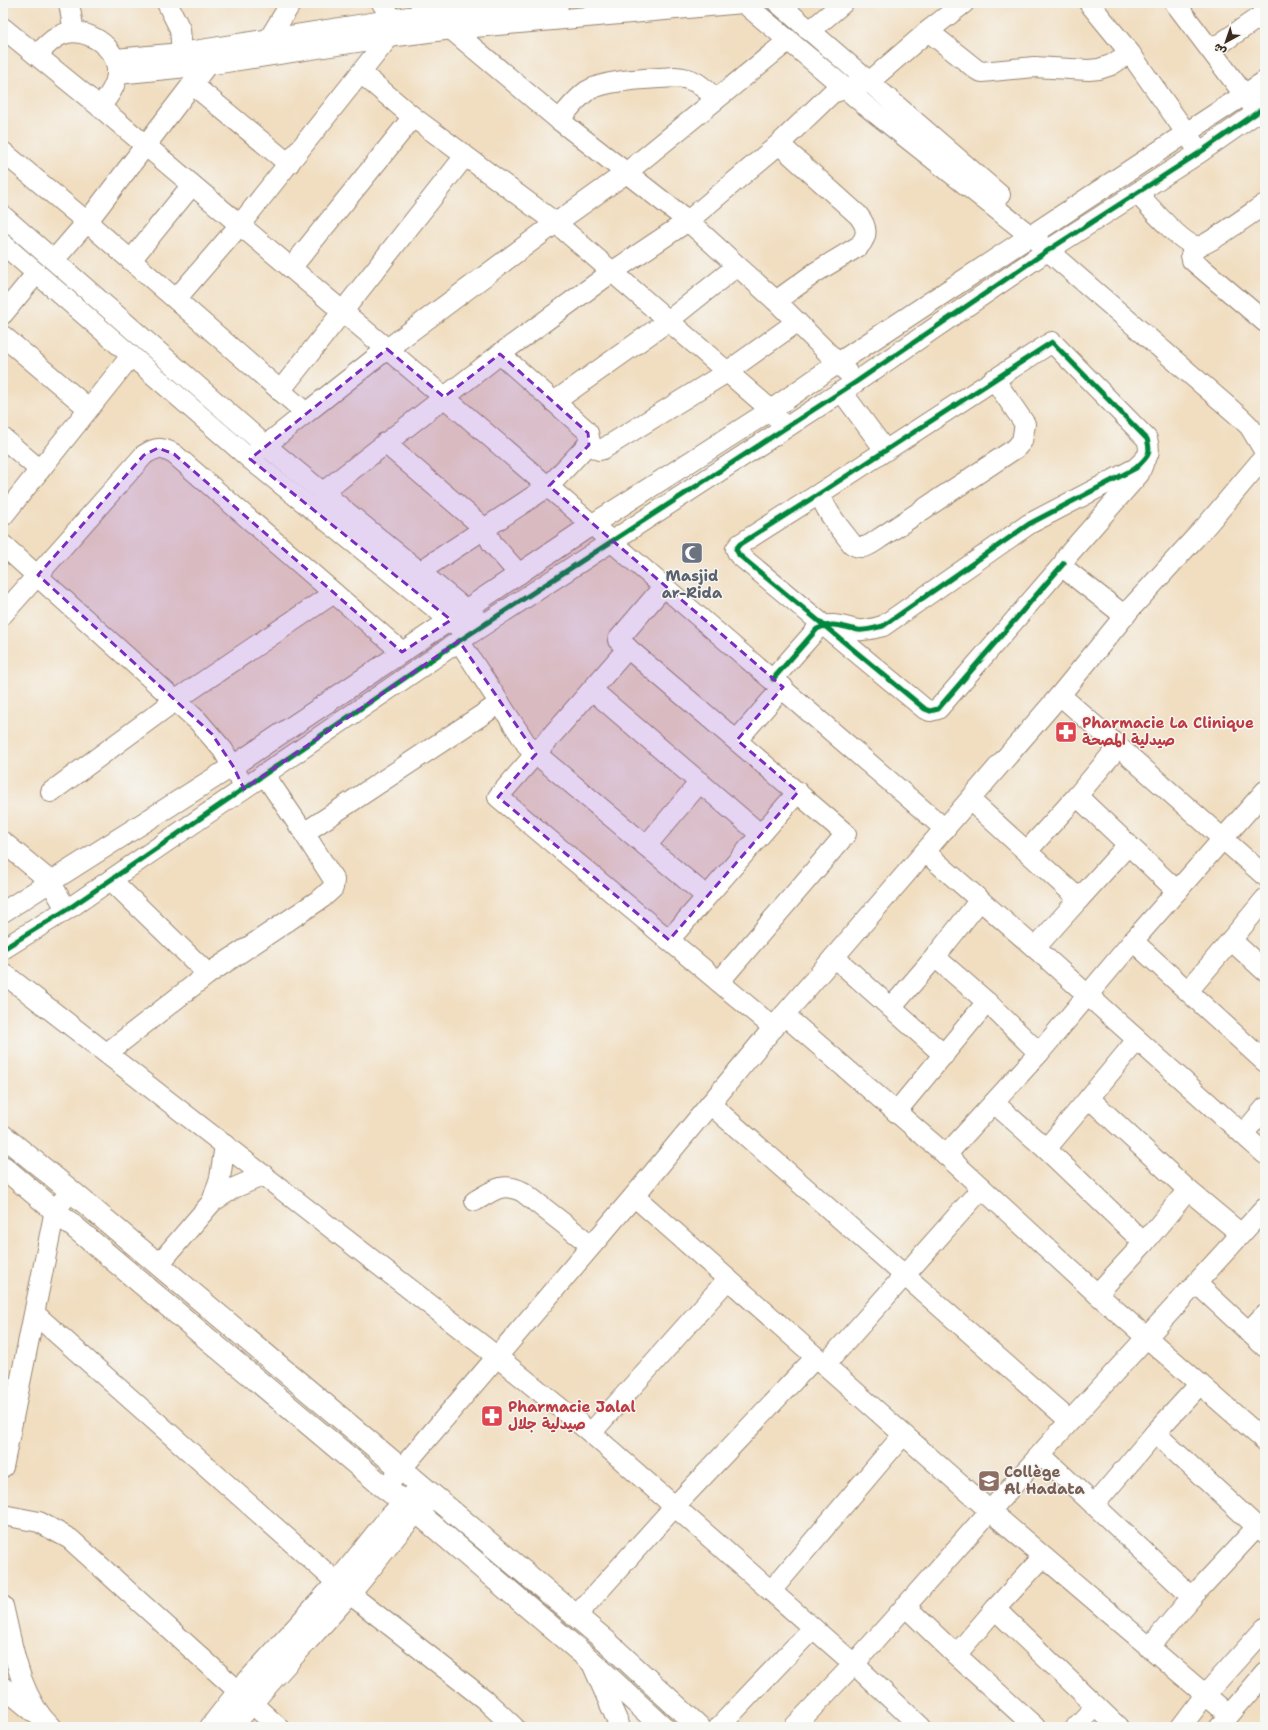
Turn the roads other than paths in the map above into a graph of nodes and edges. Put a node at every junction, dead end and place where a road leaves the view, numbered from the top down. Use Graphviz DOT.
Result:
graph roads {
  1 [pos="69,3"];
  2 [pos="167,3"];
  3 [pos="291,3"];
  4 [pos="382,3"];
  5 [pos="555,3"];
  6 [pos="559,3"];
  7 [pos="744,3"];
  8 [pos="778,3"];
  9 [pos="843,3"];
  10 [pos="964,3"];
  11 [pos="1089,3"];
  12 [pos="1175,3"];
  13 [pos="645,7"];
  14 [pos="427,9"];
  15 [pos="533,10"];
  16 [pos="1261,10"];
  17 [pos="3,28"];
  18 [pos="391,28"];
  19 [pos="452,29"];
  20 [pos="810,31"];
  21 [pos="928,31"];
  22 [pos="74,32"];
  23 [pos="789,40"];
  24 [pos="263,49"];
  25 [pos="1212,50"];
  26 [pos="182,53"];
  27 [pos="1130,53"];
  28 [pos="37,55"];
  29 [pos="207,65"];
  30 [pos="116,66"];
  31 [pos="361,73"];
  32 [pos="1265,81"];
  33 [pos="869,82"];
  34 [pos="192,84"];
  35 [pos="847,89"];
  36 [pos="1244,95"];
  37 [pos="716,99"];
  38 [pos="100,108"];
  39 [pos="1261,110"];
  40 [pos="413,117"];
  41 [pos="559,120"];
  42 [pos="1187,132"];
  43 [pos="779,144"];
  44 [pos="146,146"];
  45 [pos="3,152"];
  46 [pos="1199,152"];
  47 [pos="465,156"];
  48 [pos="289,164"];
  49 [pos="626,173"];
  50 [pos="192,185"];
  51 [pos="1137,193"];
  52 [pos="1265,204"];
  53 [pos="3,216"];
  54 [pos="87,222"];
  55 [pos="688,222"];
  56 [pos="556,223"];
  57 [pos="239,226"];
  58 [pos="1036,233"];
  59 [pos="3,244"];
  60 [pos="1198,246"];
  61 [pos="1052,248"];
  62 [pos="54,260"];
  63 [pos="131,260"];
  64 [pos="737,266"];
  65 [pos="291,268"];
  66 [pos="612,272"];
  67 [pos="36,274"];
  68 [pos="176,300"];
  69 [pos="776,301"];
  70 [pos="342,312"];
  71 [pos="3,314"];
  72 [pos="668,321"];
  73 [pos="797,322"];
  74 [pos="1265,322"];
  75 [pos="3,336"];
  76 [pos="387,349"];
  77 [pos="500,354"];
  78 [pos="131,356"];
  79 [pos="838,363"];
  80 [pos="727,372"];
  81 [pos="994,379"];
  82 [pos="849,387"];
  83 [pos="280,391"];
  84 [pos="444,397"];
  85 [pos="554,402"];
  86 [pos="88,408"];
  87 [pos="771,410"];
  88 [pos="306,413"];
  89 [pos="785,428"];
  90 [pos="1265,433"];
  91 [pos="3,438"];
  92 [pos="385,443"];
  93 [pos="589,445"];
  94 [pos="266,446"];
  95 [pos="885,450"];
  96 [pos="1265,452"];
  97 [pos="1265,456"];
  98 [pos="250,459"];
  99 [pos="1144,460"];
  100 [pos="40,470"];
  101 [pos="549,486"];
  102 [pos="822,492"];
  103 [pos="322,493"];
  104 [pos="3,516"];
  105 [pos="593,524"];
  106 [pos="484,528"];
  107 [pos="612,540"];
  108 [pos="3,545"];
  109 [pos="1064,563"];
  110 [pos="419,572"];
  111 [pos="519,574"];
  112 [pos="38,576"];
  113 [pos="664,586"];
  114 [pos="334,593"];
  115 [pos="3,614"];
  116 [pos="458,615"];
  117 [pos="1125,616"];
  118 [pos="824,626"];
  119 [pos="470,633"];
  120 [pos="628,648"];
  121 [pos="402,652"];
  122 [pos="778,683"];
  123 [pos="592,690"];
  124 [pos="1060,695"];
  125 [pos="176,700"];
  126 [pos="500,703"];
  127 [pos="737,740"];
  128 [pos="1118,747"];
  129 [pos="536,754"];
  130 [pos="233,766"];
  131 [pos="264,774"];
  132 [pos="700,782"];
  133 [pos="244,789"];
  134 [pos="51,792"];
  135 [pos="798,792"];
  136 [pos="1265,792"];
  137 [pos="1077,796"];
  138 [pos="970,800"];
  139 [pos="945,829"];
  140 [pos="304,833"];
  141 [pos="760,834"];
  142 [pos="1224,839"];
  143 [pos="3,842"];
  144 [pos="1128,845"];
  145 [pos="646,846"];
  146 [pos="1027,851"];
  147 [pos="925,852"];
  148 [pos="1265,876"];
  149 [pos="111,880"];
  150 [pos="50,882"];
  151 [pos="1177,891"];
  152 [pos="706,896"];
  153 [pos="1079,899"];
  154 [pos="1265,899"];
  155 [pos="980,900"];
  156 [pos="66,909"];
  157 [pos="3,912"];
  158 [pos="669,940"];
  159 [pos="1231,940"];
  160 [pos="1133,941"];
  161 [pos="1035,948"];
  162 [pos="3,949"];
  163 [pos="834,957"];
  164 [pos="935,957"];
  165 [pos="1265,971"];
  166 [pos="3,973"];
  167 [pos="208,974"];
  168 [pos="720,982"];
  169 [pos="1189,990"];
  170 [pos="1088,996"];
  171 [pos="987,1002"];
  172 [pos="891,1008"];
  173 [pos="779,1021"];
  174 [pos="1137,1040"];
  175 [pos="1039,1053"];
  176 [pos="107,1054"];
  177 [pos="944,1055"];
  178 [pos="1265,1062"];
  179 [pos="1089,1098"];
  180 [pos="994,1103"];
  181 [pos="710,1104"];
  182 [pos="1265,1108"];
  183 [pos="896,1112"];
  184 [pos="1243,1134"];
  185 [pos="3,1136"];
  186 [pos="225,1145"];
  187 [pos="1046,1149"];
  188 [pos="1265,1154"];
  189 [pos="946,1155"];
  190 [pos="3,1167"];
  191 [pos="264,1175"];
  192 [pos="982,1188"];
  193 [pos="1188,1190"];
  194 [pos="71,1191"];
  195 [pos="634,1196"];
  196 [pos="475,1201"];
  197 [pos="212,1202"];
  198 [pos="1265,1208"];
  199 [pos="55,1210"];
  200 [pos="1241,1234"];
  201 [pos="1144,1243"];
  202 [pos="591,1245"];
  203 [pos="159,1264"];
  204 [pos="904,1274"];
  205 [pos="728,1279"];
  206 [pos="1196,1284"];
  207 [pos="1097,1294"];
  208 [pos="35,1314"];
  209 [pos="1265,1314"];
  210 [pos="1248,1332"];
  211 [pos="1146,1338"];
  212 [pos="1265,1347"];
  213 [pos="496,1356"];
  214 [pos="820,1361"];
  215 [pos="1200,1384"];
  216 [pos="1070,1421"];
  217 [pos="591,1433"];
  218 [pos="1155,1433"];
  219 [pos="903,1434"];
  220 [pos="1265,1441"];
  221 [pos="1041,1454"];
  222 [pos="3,1467"];
  223 [pos="401,1468"];
  224 [pos="385,1488"];
  225 [pos="427,1491"];
  226 [pos="1094,1505"];
  227 [pos="410,1506"];
  228 [pos="676,1506"];
  229 [pos="990,1512"];
  230 [pos="3,1515"];
  231 [pos="1261,1531"];
  232 [pos="1043,1557"];
  233 [pos="344,1588"];
  234 [pos="771,1591"];
  235 [pos="1192,1597"];
  236 [pos="3,1606"];
  237 [pos="905,1606"];
  238 [pos="995,1609"];
  239 [pos="576,1616"];
  240 [pos="813,1628"];
  241 [pos="1263,1635"];
  242 [pos="1149,1648"];
  243 [pos="956,1655"];
  244 [pos="591,1661"];
  245 [pos="854,1664"];
  246 [pos="1265,1673"];
  247 [pos="3,1687"];
  248 [pos="1205,1695"];
  249 [pos="245,1698"];
  250 [pos="1096,1706"];
  251 [pos="1224,1721"];
  252 [pos="49,1725"];
  253 [pos="210,1727"];
  254 [pos="233,1727"];
  255 [pos="278,1727"];
  256 [pos="514,1727"];
  257 [pos="619,1727"];
  258 [pos="663,1727"];
  259 [pos="699,1727"];
  260 [pos="719,1727"];
  261 [pos="794,1727"];
  262 [pos="921,1727"];
  263 [pos="1035,1727"];
  264 [pos="1076,1727"];
  265 [pos="1118,1727"];
  266 [pos="1181,1727"];
  1 -- 22 [label="street"];
  2 -- 26 [label="street"];
  3 -- 24 [label="street"];
  4 -- 18 [label="street"];
  5 -- 6 [label="street"];
  5 -- 15 [label="street"];
  7 -- 13 [label="street"];
  7 -- 23 [label="street"];
  8 -- 20 [label="street"];
  9 -- 20 [label="street"];
  10 -- 21 [label="street"];
  11 -- 27 [label="street"];
  12 -- 25 [label="street"];
  13 -- 15 [label="street"];
  14 -- 15 [label="street"];
  14 -- 18 [label="street"];
  14 -- 19 [label="street"];
  15 -- 19 [label="street"];
  16 -- 25 [label="street"];
  17 -- 28 [label="street"];
  18 -- 19 [label="street"];
  18 -- 24 [label="street"];
  18 -- 31 [label="street"];
  19 -- 41 [label="street"];
  20 -- 33 [label="street"];
  21 -- 27 [label="street"];
  21 -- 33 [label="street"];
  22 -- 28 [label="street"];
  22 -- 30 [label="street"];
  23 -- 35 [label="street"];
  23 -- 37 [label="street"];
  24 -- 26 [label="street"];
  24 -- 29 [label="street"];
  25 -- 36 [label="street"];
  26 -- 30 [label="street"];
  27 -- 42 [label="street"];
  28 -- 38 [label="street"];
  29 -- 30 [label="street"];
  29 -- 34 [label="street"];
  30 -- 38 [label="street"];
  31 -- 40 [label="street"];
  31 -- 48 [label="street"];
  32 -- 36 [label="street"];
  33 -- 35 [label="street"];
  33 -- 58 [label="street"];
  34 -- 44 [label="street"];
  34 -- 48 [label="street"];
  35 -- 43 [label="street"];
  35 -- 58 [label="street"];
  36 -- 39 [label="street"];
  36 -- 42 [label="street"];
  37 -- 41 [label="street"];
  37 -- 49 [label="street"];
  38 -- 44 [label="street"];
  39 -- 46 [label="street"];
  40 -- 47 [label="street"];
  40 -- 65 [label="street"];
  41 -- 49 [label="street"];
  42 -- 46 [label="street"];
  42 -- 58 [label="street"];
  43 -- 55 [label="street"];
  43 -- 69 [label="street"];
  44 -- 50 [label="street"];
  44 -- 54 [label="street"];
  45 -- 54 [label="street"];
  46 -- 51 [label="street"];
  47 -- 56 [label="street"];
  47 -- 70 [label="street"];
  48 -- 57 [label="street"];
  49 -- 55 [label="street"];
  49 -- 56 [label="street"];
  50 -- 57 [label="street"];
  50 -- 63 [label="street"];
  51 -- 60 [label="street"];
  51 -- 61 [label="street"];
  52 -- 60 [label="street"];
  53 -- 62 [label="street"];
  54 -- 62 [label="street"];
  54 -- 63 [label="street"];
  55 -- 64 [label="street"];
  55 -- 66 [label="street"];
  56 -- 66 [label="street"];
  56 -- 76 [label="street"];
  57 -- 65 [label="street"];
  57 -- 68 [label="street"];
  58 -- 61 [label="street"];
  58 -- 79 [label="street"];
  59 -- 67 [label="street"];
  60 -- 74 [label="street"];
  61 -- 82 [label="street"];
  61 -- 90 [label="street"];
  61 -- 96 [label="street"];
  62 -- 94 [label="street"];
  63 -- 68 [label="street"];
  64 -- 69 [label="street"];
  64 -- 72 [label="street"];
  65 -- 70 [label="street"];
  66 -- 72 [label="street"];
  66 -- 77 [label="street"];
  67 -- 71 [label="street"];
  67 -- 78 [label="street"];
  68 -- 83 [label="street"];
  69 -- 73 [label="street"];
  70 -- 76 [label="street"];
  70 -- 83 [label="street"];
  72 -- 80 [label="street"];
  72 -- 85 [label="street"];
  73 -- 79 [label="street"];
  73 -- 80 [label="street"];
  75 -- 86 [label="street"];
  76 -- 84 [label="street"];
  76 -- 88 [label="street"];
  77 -- 84 [label="street"];
  77 -- 85 [label="street"];
  78 -- 86 [label="street"];
  78 -- 98 [label="street"];
  79 -- 82 [label="street"];
  79 -- 87 [label="street"];
  80 -- 87 [label="street"];
  80 -- 93 [label="street"];
  81 -- 95 [label="street"];
  81 -- 99 [label="street"];
  81 -- 102 [label="street"];
  82 -- 89 [label="street"];
  82 -- 95 [label="street"];
  83 -- 88 [label="street"];
  84 -- 92 [label="street"];
  84 -- 101 [label="street"];
  85 -- 93 [label="street"];
  86 -- 100 [label="street"];
  87 -- 89 [label="street"];
  87 -- 105 [label="street"];
  88 -- 94 [label="street"];
  89 -- 107 [label="street"];
  91 -- 100 [label="street"];
  92 -- 103 [label="street"];
  92 -- 106 [label="street"];
  93 -- 101 [label="street"];
  94 -- 98 [label="street"];
  94 -- 103 [label="street"];
  95 -- 102 [label="street"];
  97 -- 117 [label="street"];
  98 -- 116 [label="street"];
  99 -- 109 [label="street"];
  99 -- 118 [label="street"];
  100 -- 104 [label="street"];
  101 -- 105 [label="street"];
  101 -- 106 [label="street"];
  102 -- 118 [label="street"];
  103 -- 110 [label="street"];
  105 -- 107 [label="street"];
  105 -- 111 [label="street"];
  106 -- 110 [label="street"];
  106 -- 111 [label="street"];
  107 -- 113 [label="street"];
  107 -- 119 [label="street"];
  108 -- 112 [label="street"];
  109 -- 117 [label="street"];
  109 -- 118 [label="street"];
  110 -- 116 [label="street"];
  111 -- 116 [label="street"];
  112 -- 114 [label="street"];
  112 -- 115 [label="street"];
  112 -- 125 [label="street"];
  113 -- 120 [label="street"];
  113 -- 122 [label="street"];
  114 -- 121 [label="street"];
  114 -- 125 [label="street"];
  116 -- 119 [label="street"];
  116 -- 121 [label="street"];
  117 -- 124 [label="street"];
  118 -- 122 [label="street"];
  119 -- 126 [label="street"];
  119 -- 131 [label="street"];
  120 -- 123 [label="street"];
  120 -- 127 [label="street"];
  121 -- 130 [label="street"];
  122 -- 127 [label="street"];
  122 -- 139 [label="street"];
  123 -- 129 [label="street"];
  123 -- 132 [label="street"];
  124 -- 128 [label="street"];
  124 -- 138 [label="street"];
  125 -- 130 [label="street"];
  125 -- 134 [label="street"];
  126 -- 129 [label="street"];
  126 -- 140 [label="street"];
  127 -- 135 [label="street"];
  128 -- 137 [label="street"];
  128 -- 142 [label="street"];
  129 -- 145 [label="street"];
  129 -- 158 [label="street"];
  130 -- 133 [label="street"];
  130 -- 150 [label="street"];
  131 -- 133 [label="street"];
  131 -- 140 [label="street"];
  132 -- 141 [label="street"];
  132 -- 145 [label="street"];
  133 -- 149 [label="street"];
  135 -- 141 [label="street"];
  135 -- 168 [label="street"];
  136 -- 142 [label="street"];
  137 -- 144 [label="street"];
  137 -- 146 [label="street"];
  138 -- 139 [label="street"];
  138 -- 146 [label="street"];
  139 -- 147 [label="street"];
  140 -- 167 [label="street"];
  141 -- 152 [label="street"];
  142 -- 148 [label="street"];
  142 -- 151 [label="street"];
  143 -- 150 [label="street"];
  144 -- 151 [label="street"];
  144 -- 153 [label="street"];
  145 -- 152 [label="street"];
  146 -- 153 [label="street"];
  147 -- 155 [label="street"];
  147 -- 163 [label="street"];
  149 -- 156 [label="street"];
  149 -- 167 [label="street"];
  150 -- 156 [label="street"];
  150 -- 157 [label="street"];
  151 -- 160 [label="street"];
  152 -- 158 [label="street"];
  153 -- 161 [label="street"];
  154 -- 159 [label="street"];
  155 -- 161 [label="street"];
  155 -- 164 [label="street"];
  156 -- 162 [label="street"];
  158 -- 168 [label="street"];
  159 -- 165 [label="street"];
  159 -- 169 [label="street"];
  160 -- 169 [label="street"];
  160 -- 170 [label="street"];
  161 -- 170 [label="street"];
  163 -- 172 [label="street"];
  163 -- 173 [label="street"];
  164 -- 171 [label="street"];
  164 -- 172 [label="street"];
  166 -- 176 [label="street"];
  167 -- 176 [label="street"];
  168 -- 173 [label="street"];
  169 -- 178 [label="street"];
  170 -- 174 [label="street"];
  170 -- 175 [label="street"];
  171 -- 175 [label="street"];
  171 -- 177 [label="street"];
  172 -- 177 [label="street"];
  173 -- 181 [label="street"];
  173 -- 183 [label="street"];
  174 -- 179 [label="street"];
  174 -- 184 [label="street"];
  175 -- 180 [label="street"];
  176 -- 186 [label="street"];
  177 -- 183 [label="street"];
  179 -- 187 [label="street"];
  179 -- 193 [label="street"];
  180 -- 187 [label="street"];
  180 -- 189 [label="street"];
  181 -- 195 [label="street"];
  181 -- 204 [label="street"];
  182 -- 184 [label="street"];
  183 -- 189 [label="street"];
  184 -- 188 [label="street"];
  185 -- 194 [label="main road"];
  186 -- 191 [label="street"];
  186 -- 197 [label="street"];
  187 -- 201 [label="street"];
  189 -- 192 [label="street"];
  190 -- 199 [label="main road"];
  191 -- 197 [label="street"];
  191 -- 213 [label="street"];
  192 -- 204 [label="street"];
  192 -- 207 [label="street"];
  193 -- 200 [label="street"];
  193 -- 201 [label="street"];
  194 -- 199 [label="street"];
  194 -- 203 [label="main road"];
  195 -- 202 [label="street"];
  195 -- 205 [label="street"];
  196 -- 202 [label="street"];
  197 -- 203 [label="street"];
  198 -- 200 [label="street"];
  199 -- 208 [label="street"];
  199 -- 224 [label="main road"];
  200 -- 206 [label="street"];
  201 -- 207 [label="street"];
  202 -- 213 [label="street"];
  203 -- 223 [label="main road"];
  204 -- 214 [label="street"];
  204 -- 216 [label="street"];
  205 -- 214 [label="street"];
  205 -- 217 [label="street"];
  206 -- 210 [label="street"];
  206 -- 211 [label="street"];
  207 -- 211 [label="street"];
  208 -- 222 [label="street"];
  208 -- 233 [label="street"];
  209 -- 210 [label="street"];
  210 -- 212 [label="street"];
  211 -- 215 [label="street"];
  211 -- 216 [label="street"];
  213 -- 217 [label="street"];
  213 -- 223 [label="street"];
  214 -- 219 [label="street"];
  214 -- 228 [label="street"];
  215 -- 218 [label="street"];
  215 -- 220 [label="street"];
  216 -- 221 [label="street"];
  217 -- 228 [label="street"];
  218 -- 226 [label="street"];
  218 -- 231 [label="street"];
  219 -- 229 [label="street"];
  219 -- 234 [label="street"];
  221 -- 226 [label="street"];
  221 -- 229 [label="street"];
  223 -- 224 [label="street"];
  223 -- 225 [label="main road"];
  224 -- 227 [label="main road"];
  225 -- 227 [label="street"];
  225 -- 239 [label="main road"];
  226 -- 235 [label="street"];
  227 -- 233 [label="street"];
  227 -- 244 [label="main road"];
  228 -- 234 [label="street"];
  228 -- 239 [label="street"];
  229 -- 232 [label="street"];
  229 -- 237 [label="street"];
  230 -- 249 [label="street"];
  231 -- 235 [label="street"];
  232 -- 238 [label="street"];
  232 -- 242 [label="street"];
  233 -- 249 [label="street"];
  233 -- 256 [label="street"];
  234 -- 240 [label="street"];
  235 -- 242 [label="street"];
  236 -- 252 [label="street"];
  237 -- 243 [label="street"];
  237 -- 245 [label="street"];
  238 -- 243 [label="street"];
  238 -- 250 [label="street"];
  239 -- 259 [label="main road"];
  240 -- 245 [label="street"];
  240 -- 260 [label="street"];
  241 -- 248 [label="street"];
  242 -- 248 [label="street"];
  243 -- 263 [label="street"];
  244 -- 257 [label="street"];
  244 -- 258 [label="main road"];
  245 -- 261 [label="street"];
  245 -- 262 [label="street"];
  246 -- 251 [label="street"];
  247 -- 252 [label="street"];
  248 -- 251 [label="street"];
  248 -- 266 [label="street"];
  249 -- 253 [label="street"];
  249 -- 254 [label="street"];
  249 -- 255 [label="street"];
  250 -- 264 [label="street"];
  250 -- 265 [label="street"];
}
